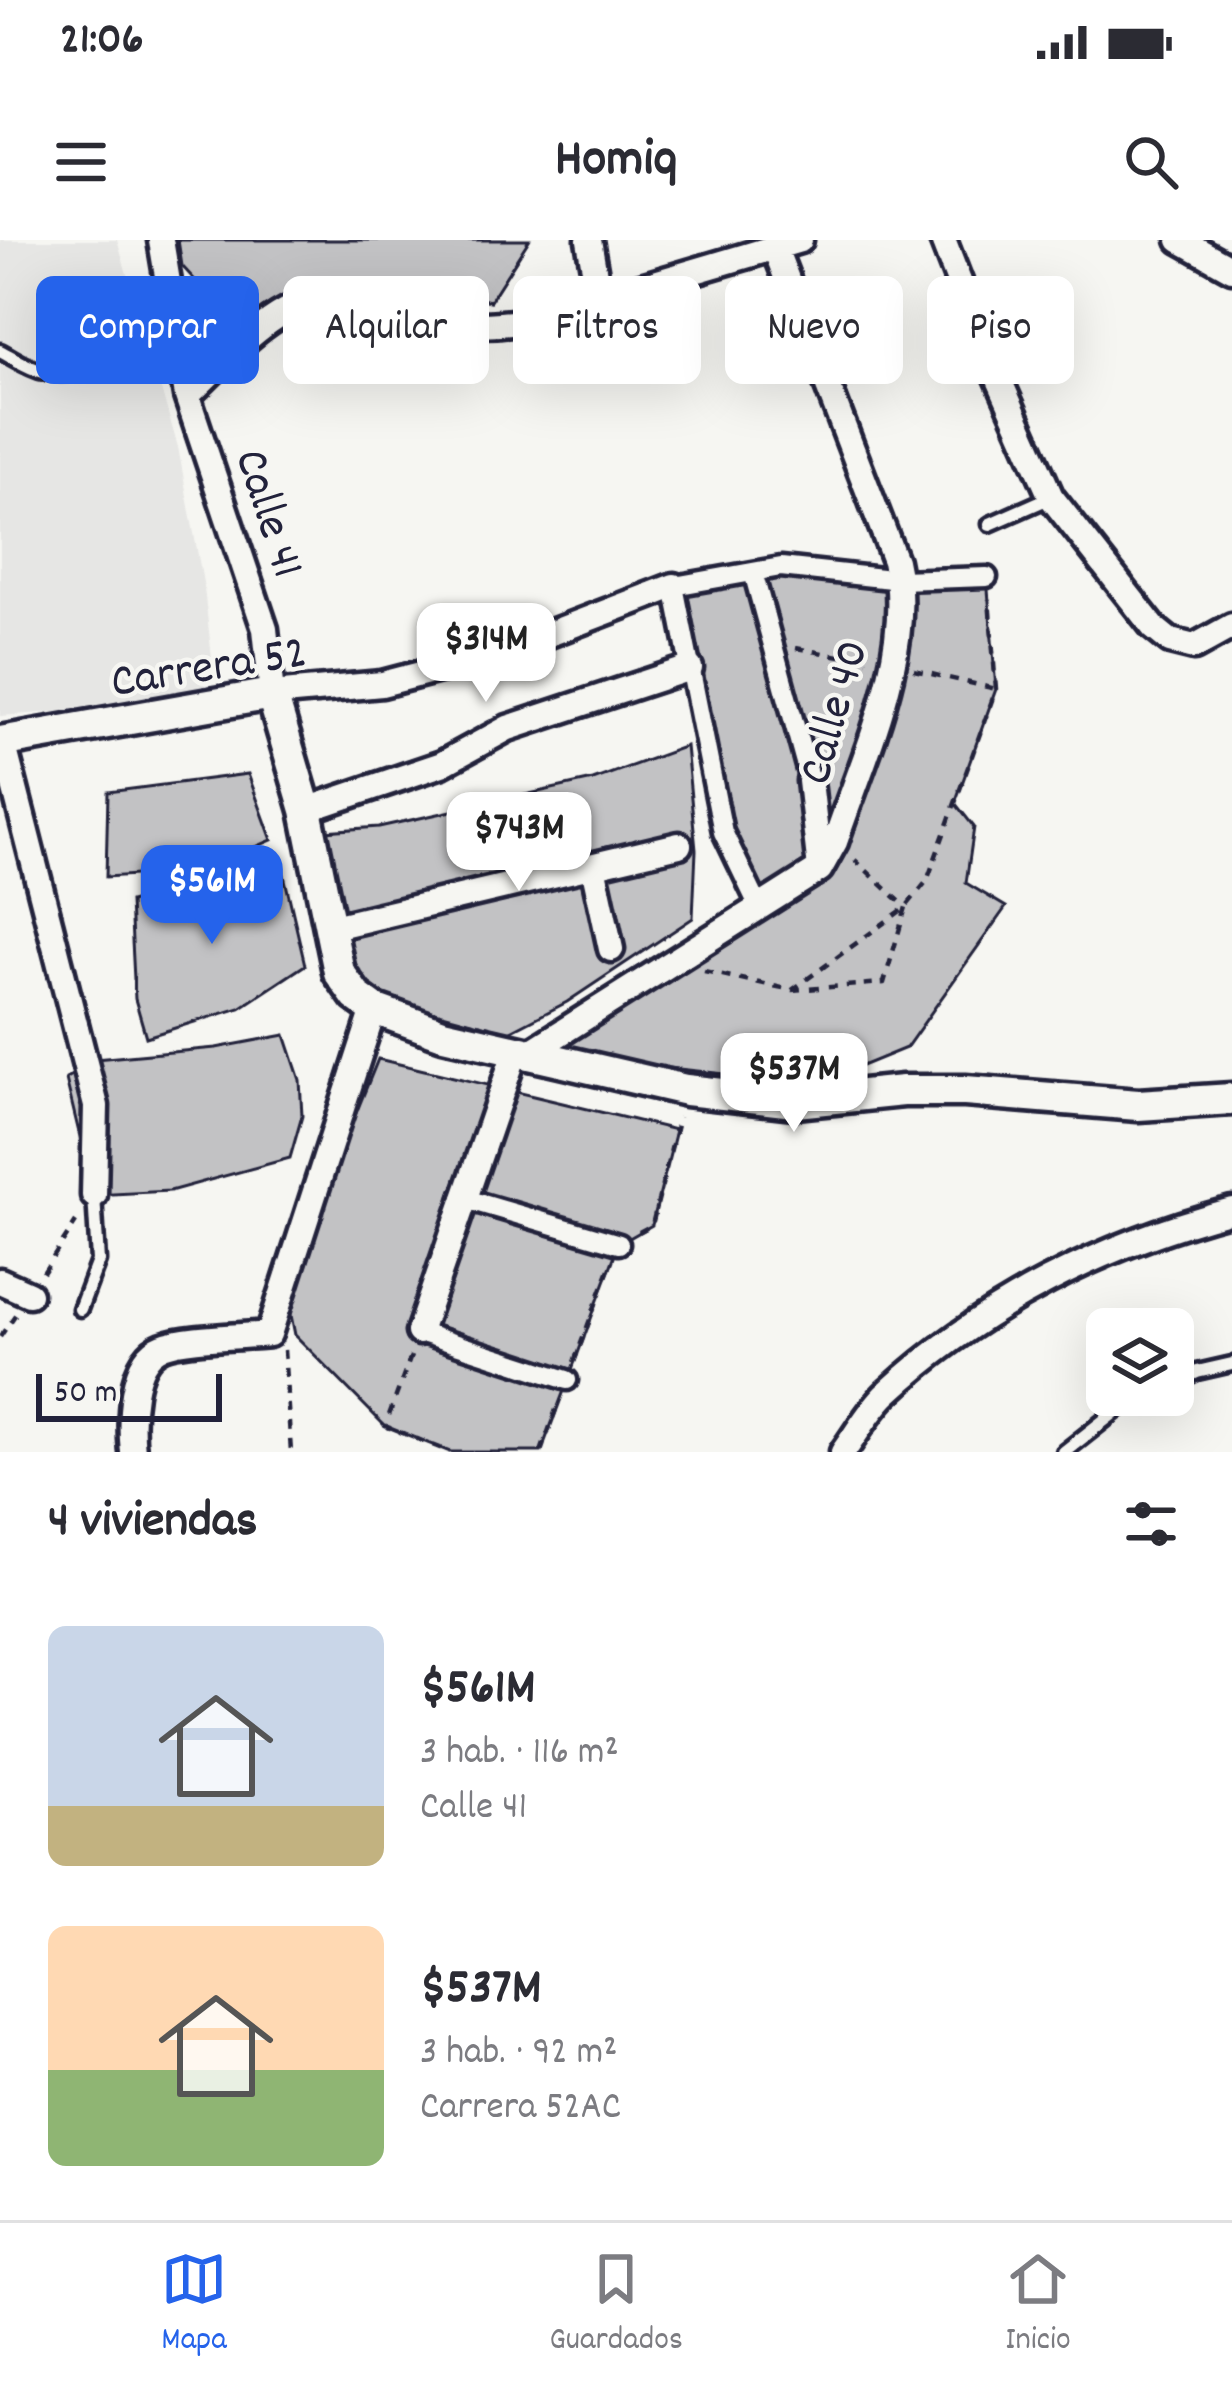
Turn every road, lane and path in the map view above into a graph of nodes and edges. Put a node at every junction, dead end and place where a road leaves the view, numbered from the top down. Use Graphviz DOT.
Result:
graph roads {
  1 [pos="161,240"];
  2 [pos="589,240"];
  3 [pos="800,240"];
  4 [pos="944,240"];
  5 [pos="1180,240"];
  6 [pos="775,248"];
  7 [pos="1232,269"];
  8 [pos="167,276"];
  9 [pos="595,276"];
  10 [pos="676,276"];
  11 [pos="513,323"];
  12 [pos="0,351"];
  13 [pos="36,370"];
  14 [pos="186,384"];
  15 [pos="188,396"];
  16 [pos="1051,497"];
  17 [pos="990,524"];
  18 [pos="753,572"];
  19 [pos="987,577"];
  20 [pos="900,580"];
  21 [pos="674,586"];
  22 [pos="1232,626"];
  23 [pos="690,668"];
  24 [pos="272,694"];
  25 [pos="1,742"];
  26 [pos="810,781"];
  27 [pos="306,810"];
  28 [pos="835,842"];
  29 [pos="679,845"];
  30 [pos="592,866"];
  31 [pos="820,869"];
  32 [pos="906,907"];
  33 [pos="760,908"];
  34 [pos="329,928"];
  35 [pos="611,950"];
  36 [pos="669,963"];
  37 [pos="792,990"];
  38 [pos="374,1009"];
  39 [pos="522,1051"];
  40 [pos="686,1090"];
  41 [pos="1232,1099"];
  42 [pos="94,1195"];
  43 [pos="462,1198"];
  44 [pos="1232,1210"];
  45 [pos="619,1244"];
  46 [pos="0,1281"];
  47 [pos="29,1294"];
  48 [pos="80,1309"];
  49 [pos="419,1332"];
  50 [pos="269,1334"];
  51 [pos="0,1337"];
  52 [pos="1232,1364"];
  53 [pos="1194,1373"];
  54 [pos="567,1380"];
  55 [pos="1110,1416"];
  56 [pos="133,1452"];
  57 [pos="291,1452"];
  58 [pos="450,1452"];
  59 [pos="541,1452"];
  60 [pos="843,1452"];
  61 [pos="1064,1452"];
  1 -- 8 [label="street, Calle 41"];
  2 -- 9 [label="street"];
  3 -- 6 [label="street"];
  4 -- 16 [label="street"];
  5 -- 7 [label="street"];
  6 -- 10 [label="street"];
  6 -- 20 [label="street, Calle 40"];
  11 -- 15 [label="street"];
  12 -- 13 [label="lane"];
  14 -- 15 [label="street, Calle 41"];
  15 -- 24 [label="street, Calle 41"];
  16 -- 17 [label="lane"];
  16 -- 22 [label="street"];
  18 -- 20 [label="street, Carrera 52"];
  18 -- 21 [label="street, Carrera 52"];
  18 -- 26 [label="street"];
  19 -- 20 [label="street, Carrera 52"];
  19 -- 32 [label="path"];
  20 -- 28 [label="street, Calle 40"];
  21 -- 23 [label="street"];
  21 -- 24 [label="street, Carrera 52"];
  23 -- 27 [label="street"];
  23 -- 33 [label="street"];
  24 -- 25 [label="street, Carrera 52"];
  24 -- 27 [label="street, Calle 41"];
  25 -- 42 [label="street"];
  26 -- 31 [label="street"];
  27 -- 34 [label="street, Calle 41"];
  28 -- 31 [label="street, Calle 40"];
  28 -- 32 [label="path"];
  29 -- 30 [label="street"];
  30 -- 34 [label="street"];
  30 -- 35 [label="street"];
  31 -- 33 [label="street, Calle 40"];
  32 -- 37 [label="path"];
  32 -- 37 [label="path"];
  33 -- 36 [label="street, Calle 40"];
  34 -- 38 [label="street, Calle 41"];
  36 -- 37 [label="path"];
  36 -- 39 [label="street, Calle 40"];
  38 -- 39 [label="street"];
  38 -- 50 [label="street"];
  39 -- 40 [label="street"];
  39 -- 43 [label="street"];
  40 -- 41 [label="street"];
  40 -- 45 [label="path"];
  42 -- 47 [label="path"];
  42 -- 48 [label="lane"];
  43 -- 45 [label="street"];
  43 -- 49 [label="street"];
  44 -- 60 [label="street"];
  45 -- 54 [label="path"];
  46 -- 47 [label="street"];
  47 -- 51 [label="path"];
  49 -- 54 [label="street"];
  49 -- 58 [label="path"];
  50 -- 56 [label="street"];
  50 -- 57 [label="path"];
  52 -- 53 [label="lane"];
  54 -- 59 [label="path"];
  55 -- 61 [label="lane"];
}
